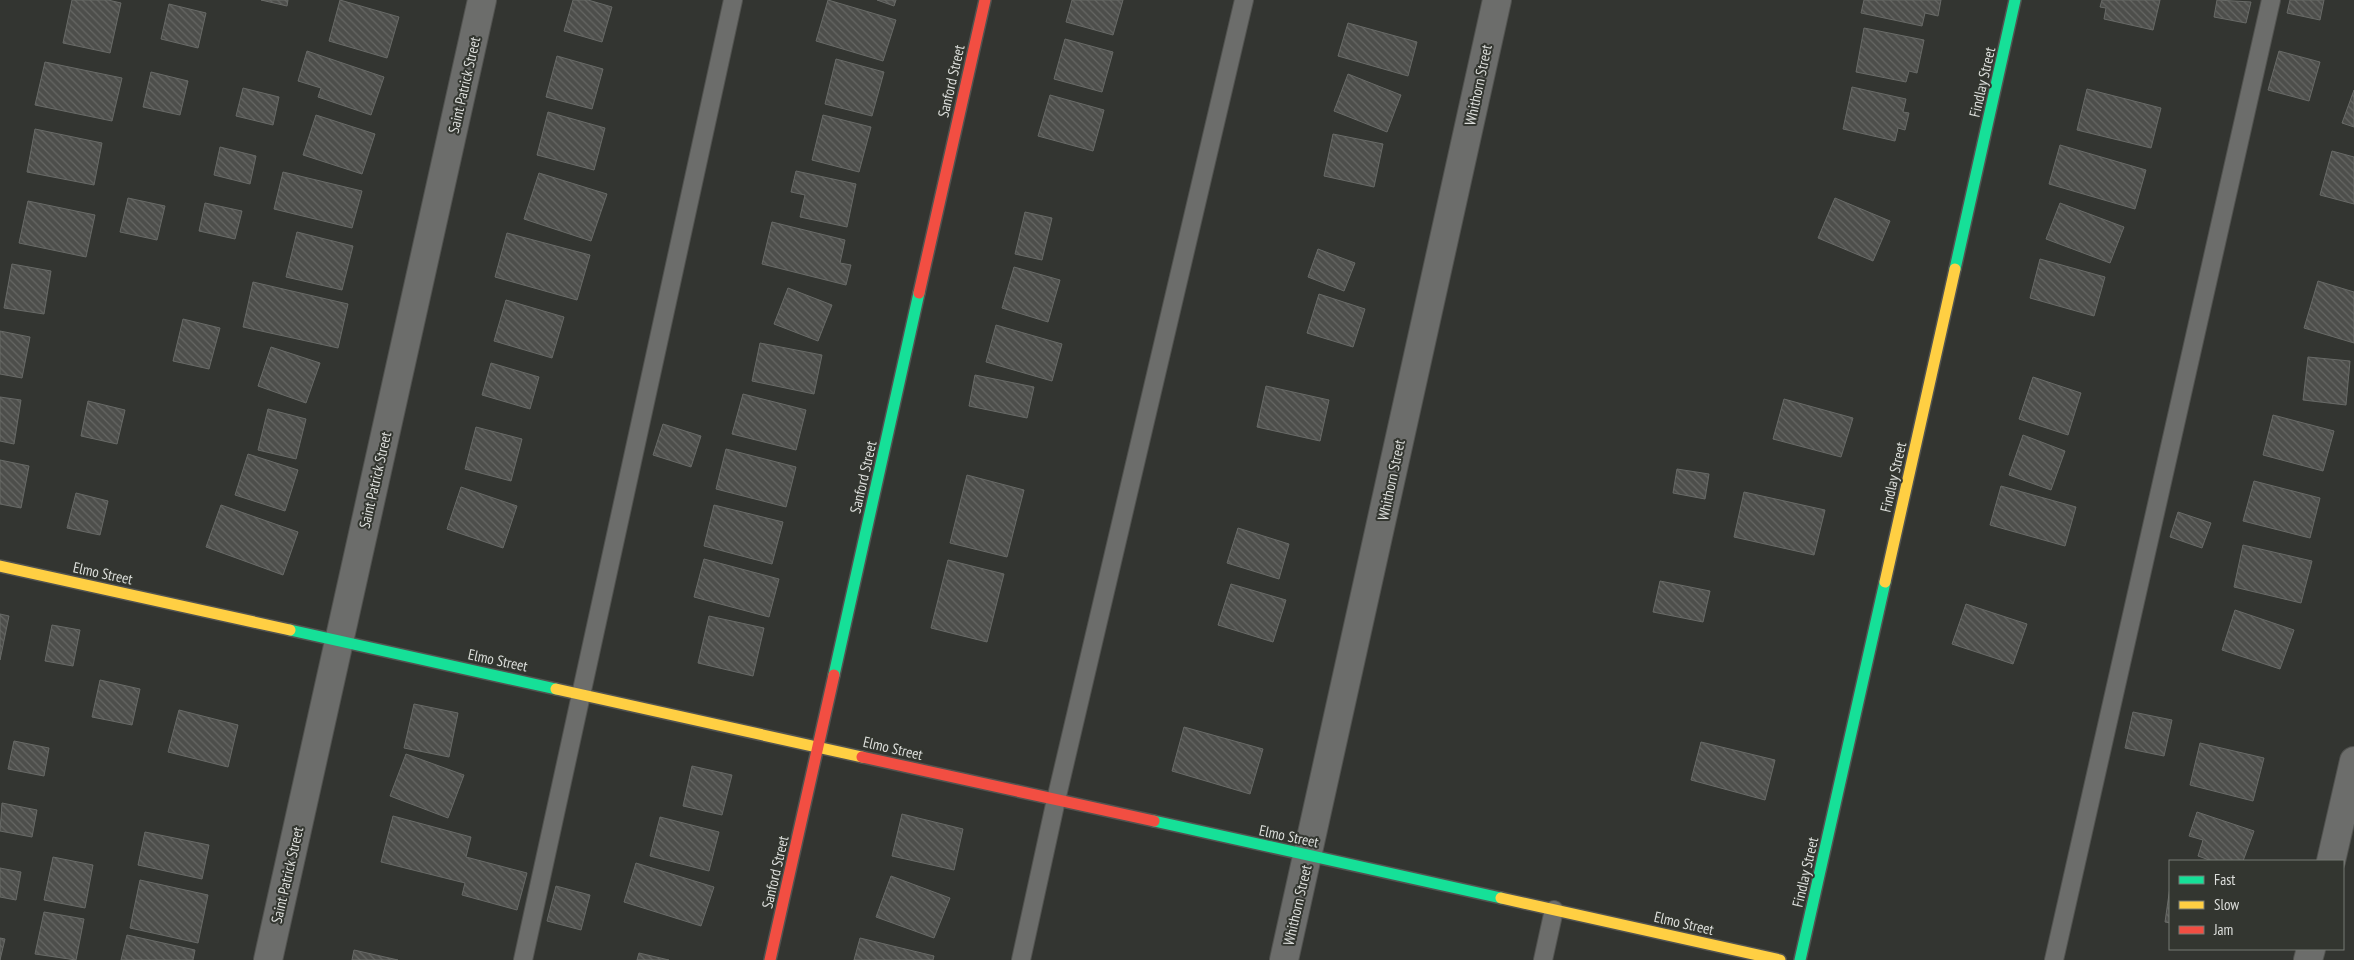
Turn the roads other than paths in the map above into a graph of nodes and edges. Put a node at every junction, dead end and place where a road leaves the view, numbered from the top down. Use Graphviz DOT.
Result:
graph roads {
  1 [pos="482,0"];
  2 [pos="733,0"];
  3 [pos="985,0"];
  4 [pos="1244,0"];
  5 [pos="1497,0"];
  6 [pos="2015,0"];
  7 [pos="2271,0"];
  8 [pos="0,566"];
  9 [pos="339,641"];
  10 [pos="581,694"];
  11 [pos="818,747"];
  12 [pos="2354,761"];
  13 [pos="1056,800"];
  14 [pos="1308,855"];
  15 [pos="2331,860"];
  16 [pos="1554,910"];
  17 [pos="268,960"];
  18 [pos="523,960"];
  19 [pos="770,960"];
  20 [pos="1021,960"];
  21 [pos="1284,960"];
  22 [pos="1543,960"];
  23 [pos="1780,960"];
  24 [pos="1800,960"];
  25 [pos="2054,960"];
  1 -- 9 [label="street, Saint Patrick Street"];
  2 -- 10 [label="lane"];
  3 -- 11 [label="street, Sanford Street"];
  4 -- 13 [label="lane"];
  5 -- 14 [label="street, Whithorn Street"];
  6 -- 24 [label="street, Findlay Street"];
  7 -- 25 [label="lane"];
  8 -- 9 [label="street, Elmo Street"];
  9 -- 10 [label="street, Elmo Street"];
  9 -- 17 [label="street, Saint Patrick Street"];
  10 -- 11 [label="street, Elmo Street"];
  10 -- 18 [label="lane"];
  11 -- 13 [label="street, Elmo Street"];
  11 -- 19 [label="street, Sanford Street"];
  12 -- 15 [label="street"];
  13 -- 14 [label="street, Elmo Street"];
  13 -- 20 [label="lane"];
  14 -- 16 [label="street, Elmo Street"];
  14 -- 21 [label="street, Whithorn Street"];
  16 -- 22 [label="lane"];
  16 -- 23 [label="street, Elmo Street"];
}
